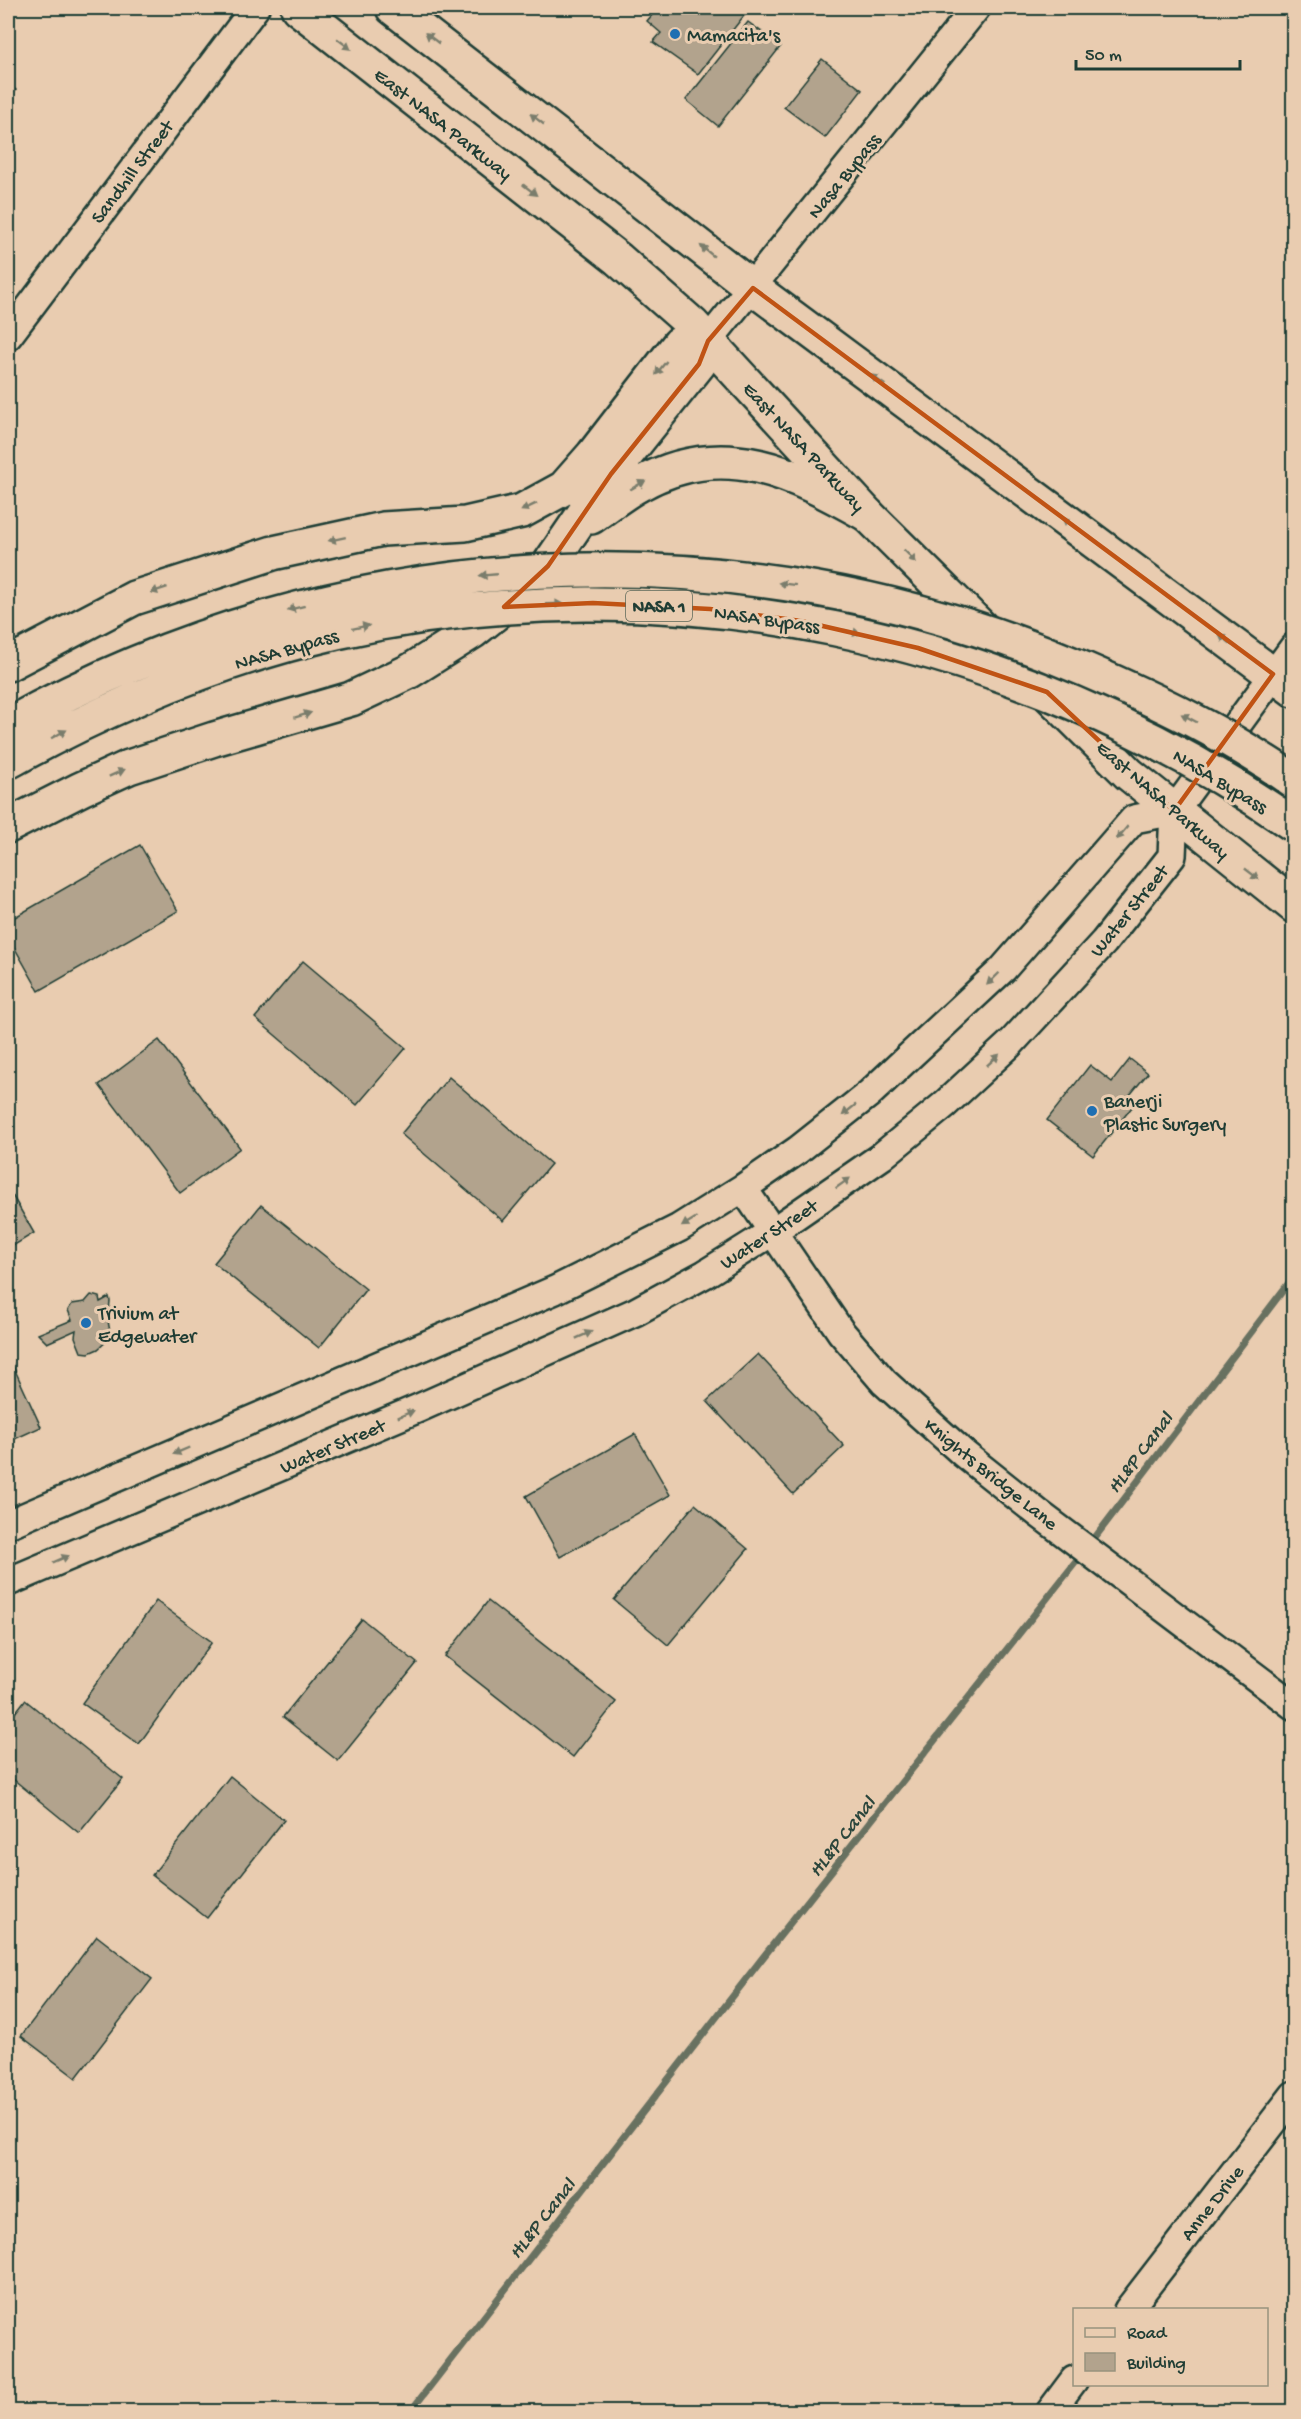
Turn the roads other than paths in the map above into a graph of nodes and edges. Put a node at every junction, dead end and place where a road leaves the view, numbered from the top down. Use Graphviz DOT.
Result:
graph roads {
  1 [pos="255,8"];
  2 [pos="393,8"];
  3 [pos="976,8"];
  4 [pos="307,10"];
  5 [pos="753,288"];
  6 [pos="8,336"];
  7 [pos="708,341"];
  8 [pos="868,514"];
  9 [pos="573,531"];
  10 [pos="1293,647"];
  11 [pos="8,664"];
  12 [pos="1283,682"];
  13 [pos="8,724"];
  14 [pos="8,762"];
  15 [pos="1293,781"];
  16 [pos="1174,811"];
  17 [pos="1293,825"];
  18 [pos="8,826"];
  19 [pos="1293,906"];
  20 [pos="743,1188"];
  21 [pos="772,1232"];
  22 [pos="8,1524"];
  23 [pos="8,1582"];
  24 [pos="1293,1707"];
  25 [pos="1293,2095"];
  26 [pos="1130,2308"];
  27 [pos="1073,2381"];
  28 [pos="1050,2412"];
  1 -- 6 [label="street, Sandhill Street"];
  5 -- 2 [label="main road, one-way"];
  3 -- 5 [label="street, Nasa Bypass"];
  4 -- 7 [label="main road, East NASA Parkway, one-way"];
  5 -- 7 [label="street, Nasa Bypass"];
  12 -- 5 [label="main road, one-way"];
  7 -- 8 [label="main road, East NASA Parkway"];
  7 -- 9 [label="main road"];
  7 -- 11 [label="main road, one-way"];
  9 -- 8 [label="main road, one-way"];
  8 -- 16 [label="main road, East NASA Parkway, one-way"];
  18 -- 9 [label="main road, one-way"];
  10 -- 12 [label="street"];
  12 -- 16 [label="street"];
  15 -- 13 [label="main road, NASA Bypass / NASA 1, one-way, bridge"];
  14 -- 17 [label="main road, NASA Bypass / NASA 1, one-way, bridge"];
  16 -- 19 [label="main road, East NASA Parkway, one-way"];
  16 -- 20 [label="street, one-way"];
  21 -- 16 [label="street, Water Street, one-way"];
  20 -- 21 [label="street, Knights Bridge Lane"];
  20 -- 22 [label="street, one-way"];
  23 -- 21 [label="street, Water Street, one-way"];
  21 -- 24 [label="street, Knights Bridge Lane"];
  25 -- 26 [label="street, Anne Drive"];
  27 -- 28 [label="street"];
}
